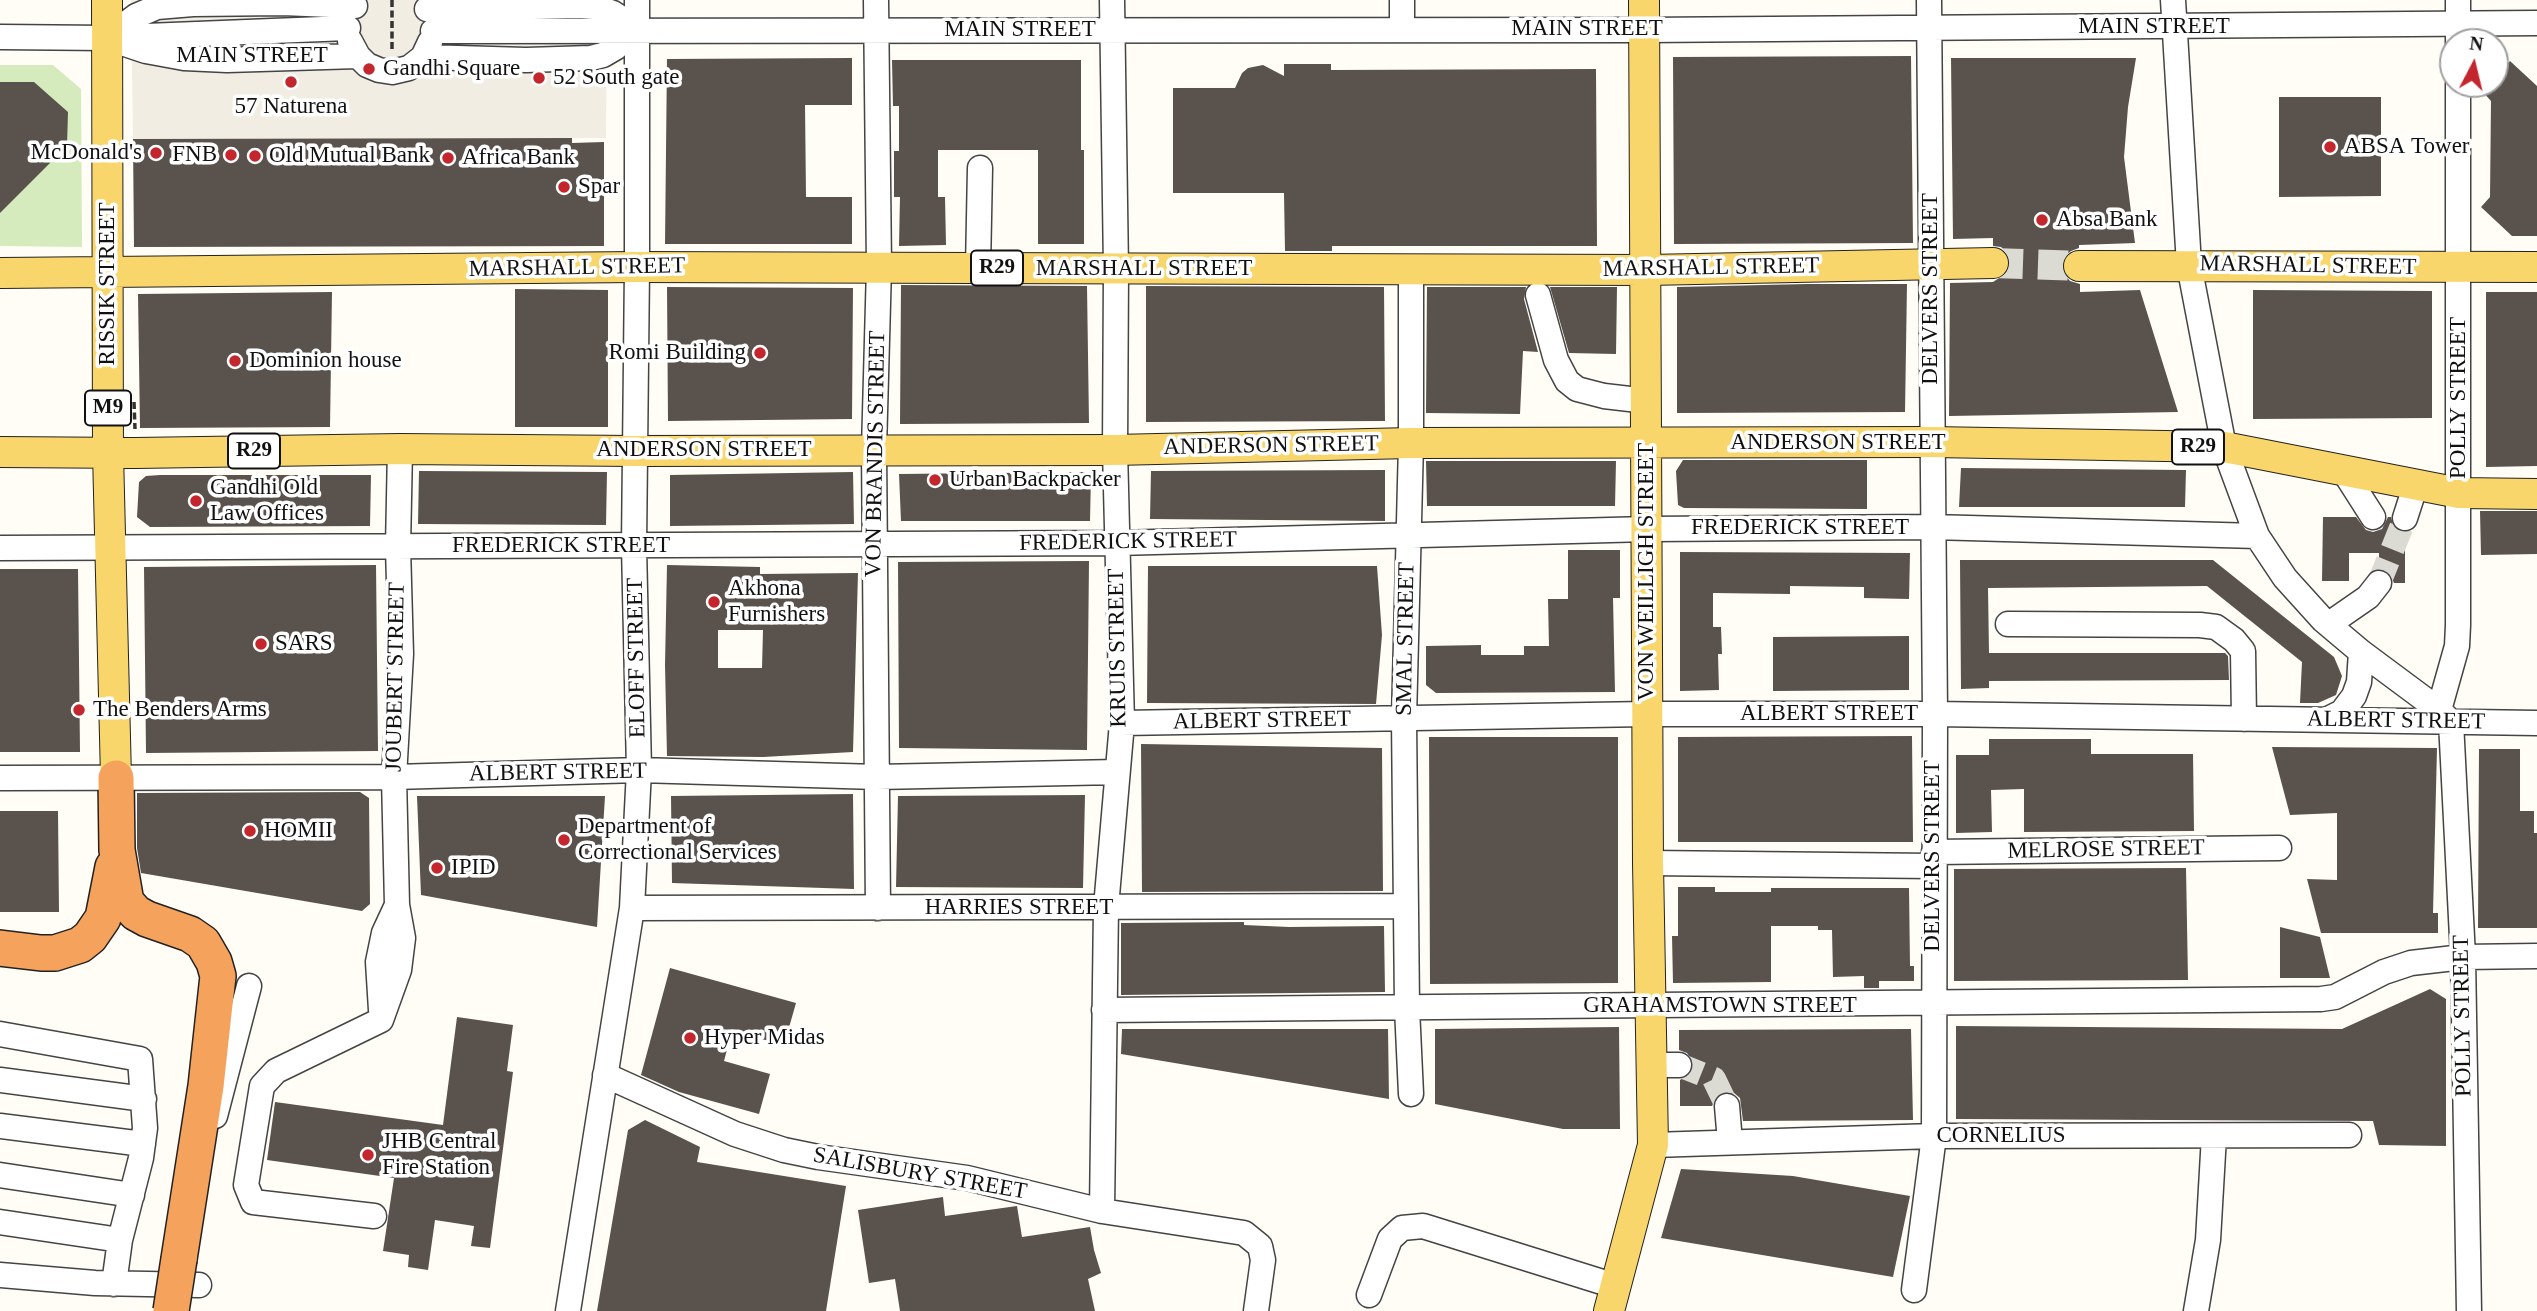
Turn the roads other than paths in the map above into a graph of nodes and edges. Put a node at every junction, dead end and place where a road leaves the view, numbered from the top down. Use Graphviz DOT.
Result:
graph roads {
  1 [pos="107,0"];
  2 [pos="637,0"];
  3 [pos="876,0"];
  4 [pos="1112,0"];
  5 [pos="1402,0"];
  6 [pos="1644,0"];
  7 [pos="1929,0"];
  8 [pos="2173,0"];
  9 [pos="355,12"];
  10 [pos="427,13"];
  11 [pos="2458,22"];
  12 [pos="2537,23"];
  13 [pos="2173,27"];
  14 [pos="1402,28"];
  15 [pos="1929,28"];
  16 [pos="636,29"];
  17 [pos="1112,30"];
  18 [pos="1645,30"];
  19 [pos="875,31"];
  20 [pos="0,37"];
  21 [pos="107,38"];
  22 [pos="358,56"];
  23 [pos="423,57"];
  24 [pos="2458,98"];
  25 [pos="980,168"];
  26 [pos="1931,263"];
  27 [pos="1993,263"];
  28 [pos="2189,265"];
  29 [pos="2079,266"];
  30 [pos="637,267"];
  31 [pos="879,267"];
  32 [pos="2537,267"];
  33 [pos="978,268"];
  34 [pos="2458,268"];
  35 [pos="1116,269"];
  36 [pos="1411,269"];
  37 [pos="1647,270"];
  38 [pos="109,272"];
  39 [pos="0,273"];
  40 [pos="1538,295"];
  41 [pos="1647,401"];
  42 [pos="1931,442"];
  43 [pos="1411,443"];
  44 [pos="1646,443"];
  45 [pos="2224,447"];
  46 [pos="400,449"];
  47 [pos="874,449"];
  48 [pos="1115,450"];
  49 [pos="635,451"];
  50 [pos="0,452"];
  51 [pos="108,453"];
  52 [pos="2343,470"];
  53 [pos="2416,484"];
  54 [pos="2459,493"];
  55 [pos="2537,494"];
  56 [pos="2373,517"];
  57 [pos="2405,517"];
  58 [pos="1932,527"];
  59 [pos="1648,529"];
  60 [pos="1407,535"];
  61 [pos="2257,536"];
  62 [pos="1116,543"];
  63 [pos="874,545"];
  64 [pos="634,546"];
  65 [pos="398,547"];
  66 [pos="0,548"];
  67 [pos="110,548"];
  68 [pos="2379,583"];
  69 [pos="2008,624"];
  70 [pos="2329,624"];
  71 [pos="2361,652"];
  72 [pos="1935,714"];
  73 [pos="1647,715"];
  74 [pos="2445,716"];
  75 [pos="1404,719"];
  76 [pos="2244,719"];
  77 [pos="2326,719"];
  78 [pos="1122,723"];
  79 [pos="2537,723"];
  80 [pos="639,770"];
  81 [pos="1116,772"];
  82 [pos="877,777"];
  83 [pos="0,778"];
  84 [pos="116,778"];
  85 [pos="394,778"];
  86 [pos="2279,848"];
  87 [pos="117,850"];
  88 [pos="1933,859"];
  89 [pos="1648,863"];
  90 [pos="1406,906"];
  91 [pos="1105,907"];
  92 [pos="632,908"];
  93 [pos="878,908"];
  94 [pos="0,948"];
  95 [pos="2537,956"];
  96 [pos="2463,957"];
  97 [pos="249,986"];
  98 [pos="1933,1004"];
  99 [pos="1649,1006"];
  100 [pos="1407,1008"];
  101 [pos="1104,1010"];
  102 [pos="0,1034"];
  103 [pos="605,1075"];
  104 [pos="0,1080"];
  105 [pos="1411,1094"];
  106 [pos="144,1099"];
  107 [pos="1727,1106"];
  108 [pos="0,1126"];
  109 [pos="2349,1135"];
  110 [pos="1934,1136"];
  111 [pos="2214,1136"];
  112 [pos="1730,1142"];
  113 [pos="143,1144"];
  114 [pos="1653,1145"];
  115 [pos="0,1175"];
  116 [pos="132,1195"];
  117 [pos="1102,1211"];
  118 [pos="374,1216"];
  119 [pos="0,1222"];
  120 [pos="120,1240"];
  121 [pos="189,1272"];
  122 [pos="0,1275"];
  123 [pos="114,1283"];
  124 [pos="1914,1290"];
  125 [pos="1369,1295"];
  126 [pos="1612,1298"];
  127 [pos="171,1311"];
  128 [pos="568,1311"];
  129 [pos="1256,1311"];
  130 [pos="2196,1311"];
  131 [pos="2469,1311"];
  1 -- 21 [label="main road, RISSIK STREET / M9"];
  2 -- 16 [label="street, ELOFF STREET"];
  3 -- 19 [label="street, VON BRANDIS STREET"];
  4 -- 17 [label="street, KRUIS STREET"];
  5 -- 14 [label="street"];
  6 -- 18 [label="main road, VON WEILLIGH STREET"];
  7 -- 15 [label="street, DELVERS STREET"];
  8 -- 13 [label="street"];
  9 -- 21 [label="street"];
  9 -- 22 [label="street"];
  10 -- 16 [label="street"];
  10 -- 23 [label="street"];
  11 -- 12 [label="street, MAIN STREET"];
  11 -- 13 [label="street, MAIN STREET"];
  13 -- 15 [label="street, MAIN STREET"];
  13 -- 28 [label="street"];
  14 -- 17 [label="street, MAIN STREET"];
  14 -- 18 [label="street, MAIN STREET"];
  15 -- 18 [label="street, MAIN STREET"];
  15 -- 26 [label="street, DELVERS STREET"];
  16 -- 19 [label="street, MAIN STREET"];
  16 -- 23 [label="street"];
  16 -- 30 [label="street, ELOFF STREET"];
  17 -- 19 [label="street, MAIN STREET"];
  17 -- 35 [label="street, KRUIS STREET"];
  18 -- 37 [label="main road, VON WEILLIGH STREET"];
  19 -- 31 [label="street, VON BRANDIS STREET"];
  20 -- 21 [label="street, MAIN STREET"];
  21 -- 22 [label="street, MAIN STREET"];
  21 -- 38 [label="main road, RISSIK STREET / M9"];
  22 -- 23 [label="street"];
  24 -- 34 [label="street, POLLY STREET"];
  25 -- 33 [label="street"];
  26 -- 27 [label="main road, MARSHALL STREET / R29"];
  26 -- 37 [label="main road, MARSHALL STREET / R29"];
  26 -- 42 [label="street, DELVERS STREET"];
  28 -- 29 [label="main road, MARSHALL STREET"];
  28 -- 34 [label="main road, MARSHALL STREET"];
  28 -- 45 [label="street"];
  30 -- 31 [label="main road, MARSHALL STREET / R29"];
  30 -- 38 [label="main road, MARSHALL STREET / R29"];
  30 -- 49 [label="street, ELOFF STREET"];
  31 -- 33 [label="main road, MARSHALL STREET / R29"];
  31 -- 47 [label="street, VON BRANDIS STREET"];
  32 -- 34 [label="main road, MARSHALL STREET"];
  33 -- 35 [label="main road, MARSHALL STREET / R29"];
  34 -- 54 [label="street, POLLY STREET"];
  35 -- 36 [label="main road, MARSHALL STREET / R29"];
  35 -- 48 [label="street, KRUIS STREET"];
  36 -- 37 [label="main road, MARSHALL STREET / R29"];
  36 -- 43 [label="street, SMAL STREET"];
  37 -- 41 [label="main road, VON WEILLIGH STREET"];
  38 -- 39 [label="main road, MARSHALL STREET / R29"];
  38 -- 51 [label="main road, RISSIK STREET / M9"];
  40 -- 41 [label="street"];
  41 -- 44 [label="main road, VON WEILLIGH STREET"];
  42 -- 44 [label="main road, ANDERSON STREET / R29"];
  42 -- 45 [label="main road, ANDERSON STREET / R29"];
  42 -- 58 [label="street, DELVERS STREET"];
  43 -- 44 [label="main road, ANDERSON STREET / R29"];
  43 -- 48 [label="main road, ANDERSON STREET / R29"];
  43 -- 60 [label="street, SMAL STREET"];
  44 -- 59 [label="main road, VON WEILLIGH STREET"];
  45 -- 52 [label="main road, ANDERSON STREET / R29"];
  45 -- 61 [label="street"];
  46 -- 49 [label="main road, ANDERSON STREET / R29"];
  46 -- 51 [label="main road, ANDERSON STREET / R29"];
  46 -- 65 [label="street, JOUBERT STREET"];
  47 -- 48 [label="main road, ANDERSON STREET / R29"];
  47 -- 49 [label="main road, ANDERSON STREET / R29"];
  47 -- 63 [label="street, VON BRANDIS STREET"];
  48 -- 62 [label="street, KRUIS STREET"];
  49 -- 64 [label="street, ELOFF STREET"];
  50 -- 51 [label="main road, ANDERSON STREET / R29"];
  51 -- 67 [label="main road, RISSIK STREET / M9"];
  52 -- 53 [label="main road, ANDERSON STREET / R29"];
  52 -- 56 [label="street"];
  53 -- 54 [label="main road, ANDERSON STREET / R29"];
  53 -- 57 [label="street"];
  54 -- 55 [label="main road, ANDERSON STREET / R29"];
  54 -- 74 [label="street, POLLY STREET"];
  58 -- 59 [label="street, FREDERICK STREET"];
  58 -- 61 [label="street, FREDERICK STREET"];
  58 -- 72 [label="street, DELVERS STREET"];
  59 -- 60 [label="street, FREDERICK STREET"];
  59 -- 73 [label="main road, VON WEILLIGH STREET"];
  60 -- 62 [label="street, FREDERICK STREET"];
  60 -- 75 [label="street, SMAL STREET"];
  61 -- 70 [label="street"];
  62 -- 63 [label="street, FREDERICK STREET"];
  62 -- 78 [label="street, KRUIS STREET"];
  63 -- 64 [label="street, FREDERICK STREET"];
  63 -- 82 [label="street, VON BRANDIS STREET"];
  64 -- 65 [label="street, FREDERICK STREET"];
  64 -- 80 [label="street, ELOFF STREET"];
  65 -- 67 [label="street, FREDERICK STREET"];
  65 -- 85 [label="street, JOUBERT STREET"];
  66 -- 67 [label="street, FREDERICK STREET"];
  67 -- 84 [label="main road, RISSIK STREET / M9"];
  68 -- 70 [label="street"];
  69 -- 76 [label="street"];
  70 -- 71 [label="street"];
  71 -- 74 [label="street"];
  71 -- 77 [label="street"];
  72 -- 73 [label="street, ALBERT STREET"];
  72 -- 76 [label="street, ALBERT STREET"];
  72 -- 88 [label="street, DELVERS STREET"];
  73 -- 75 [label="street, ALBERT STREET"];
  73 -- 89 [label="main road, VON WEILLIGH STREET"];
  74 -- 77 [label="street, ALBERT STREET"];
  74 -- 79 [label="street, ALBERT STREET"];
  74 -- 96 [label="street, POLLY STREET"];
  75 -- 78 [label="street, ALBERT STREET"];
  75 -- 90 [label="street, SMAL STREET"];
  76 -- 77 [label="street, ALBERT STREET"];
  78 -- 81 [label="street, KRUIS STREET"];
  80 -- 82 [label="street, ALBERT STREET"];
  80 -- 85 [label="street, ALBERT STREET"];
  80 -- 92 [label="street, ELOFF STREET"];
  81 -- 82 [label="street, ALBERT STREET"];
  81 -- 91 [label="street, KRUIS STREET"];
  82 -- 93 [label="street, VON BRANDIS STREET"];
  83 -- 84 [label="street, ALBERT STREET"];
  84 -- 85 [label="street, ALBERT STREET"];
  84 -- 87 [label="highway"];
  85 -- 118 [label="street, JOUBERT STREET"];
  86 -- 88 [label="street, MELROSE STREET"];
  87 -- 94 [label="highway"];
  87 -- 121 [label="highway"];
  88 -- 89 [label="street, MELROSE STREET"];
  88 -- 98 [label="street, DELVERS STREET"];
  89 -- 99 [label="main road, VON WEILLIGH STREET"];
  90 -- 91 [label="street, HARRIES STREET"];
  90 -- 100 [label="street, SMAL STREET"];
  91 -- 93 [label="street, HARRIES STREET"];
  91 -- 101 [label="street, KRUIS STREET"];
  92 -- 93 [label="street, HARRIES STREET"];
  92 -- 103 [label="street, ELOFF STREET"];
  95 -- 96 [label="street"];
  96 -- 98 [label="street, GRAHAMSTOWN STREET"];
  96 -- 131 [label="street, POLLY STREET"];
  97 -- 121 [label="street"];
  98 -- 99 [label="street, GRAHAMSTOWN STREET"];
  98 -- 110 [label="street, DELVERS STREET"];
  99 -- 100 [label="street, GRAHAMSTOWN STREET"];
  99 -- 114 [label="main road, VON WEILLIGH STREET"];
  100 -- 101 [label="street, GRAHAMSTOWN STREET"];
  100 -- 105 [label="street, SMAL STREET"];
  101 -- 117 [label="street, KRUIS STREET"];
  102 -- 106 [label="street"];
  103 -- 117 [label="street, SALISBURY STREET"];
  103 -- 128 [label="street, ELOFF STREET"];
  104 -- 106 [label="street"];
  106 -- 113 [label="street"];
  107 -- 112 [label="street"];
  108 -- 113 [label="street"];
  109 -- 111 [label="street, CORNELIUS"];
  110 -- 111 [label="street, CORNELIUS"];
  110 -- 112 [label="street, CORNELIUS"];
  110 -- 124 [label="street, DELVERS STREET"];
  111 -- 130 [label="street"];
  112 -- 114 [label="street, CORNELIUS"];
  113 -- 116 [label="street"];
  114 -- 126 [label="main road, VON WEILLIGH STREET"];
  115 -- 116 [label="street"];
  116 -- 120 [label="street"];
  117 -- 129 [label="street, SALISBURY STREET"];
  119 -- 120 [label="street"];
  120 -- 123 [label="street"];
  121 -- 123 [label="street"];
  121 -- 127 [label="highway, bridge"];
  122 -- 123 [label="street"];
  125 -- 126 [label="street"];
}
